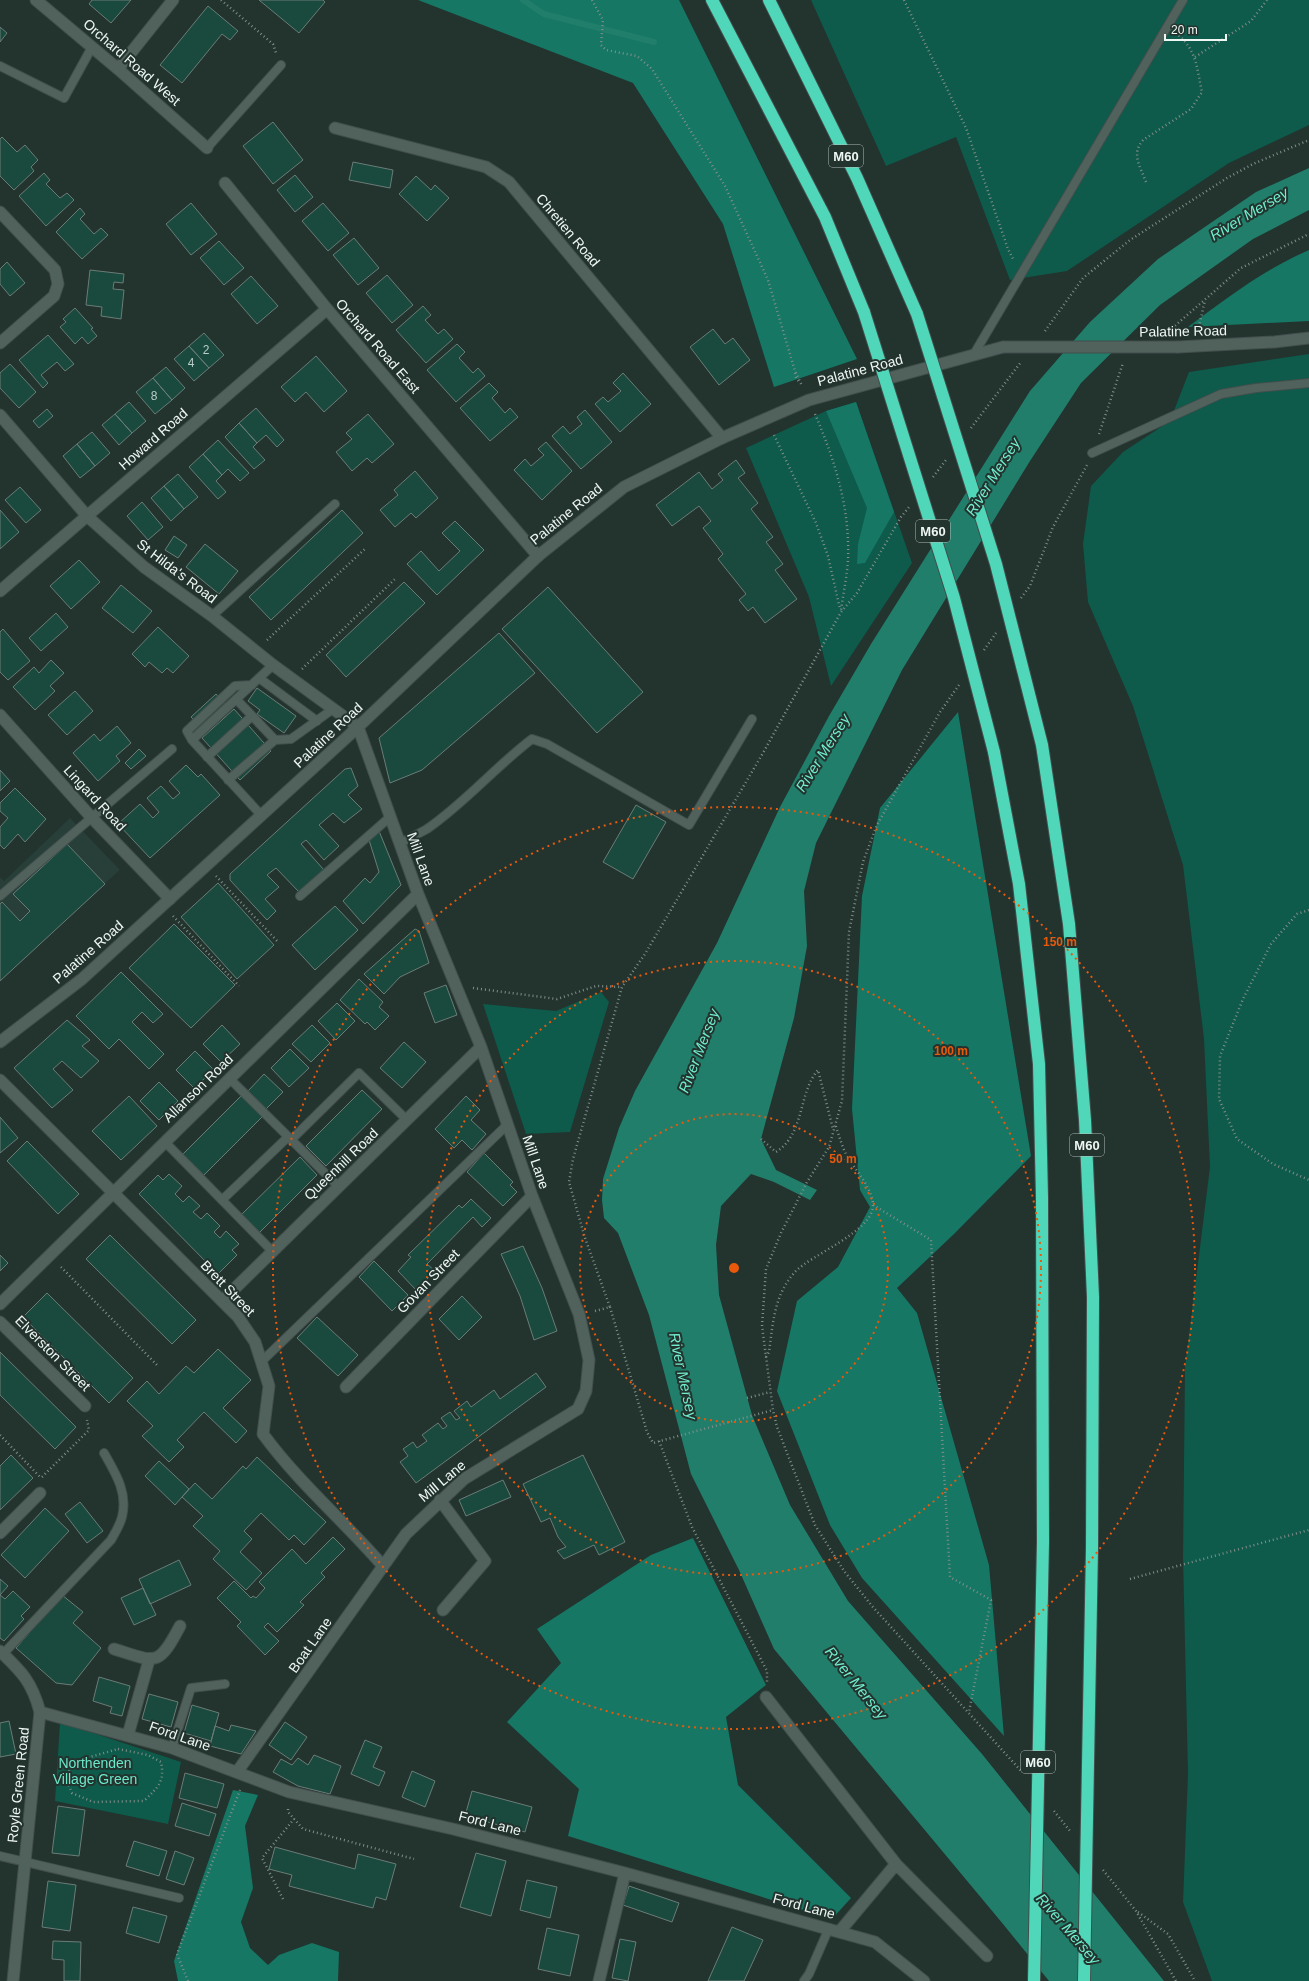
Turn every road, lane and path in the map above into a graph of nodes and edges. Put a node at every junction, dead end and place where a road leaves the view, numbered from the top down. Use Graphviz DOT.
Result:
graph roads {
  1 [pos="36,0"];
  2 [pos="174,0"];
  3 [pos="221,0"];
  4 [pos="592,0"];
  5 [pos="712,0"];
  6 [pos="769,0"];
  7 [pos="904,0"];
  8 [pos="1183,0"];
  9 [pos="1267,0"];
  10 [pos="1167,29"];
  11 [pos="92,48"];
  12 [pos="1195,57"];
  13 [pos="0,66"];
  14 [pos="281,66"];
  15 [pos="118,69"];
  16 [pos="335,128"];
  17 [pos="207,148"];
  18 [pos="225,182"];
  19 [pos="1146,182"];
  20 [pos="0,212"];
  21 [pos="1022,274"];
  22 [pos="1205,300"];
  23 [pos="327,309"];
  24 [pos="1309,338"];
  25 [pos="0,344"];
  26 [pos="1195,347"];
  27 [pos="974,354"];
  28 [pos="1309,383"];
  29 [pos="809,400"];
  30 [pos="0,415"];
  31 [pos="774,435"];
  32 [pos="722,438"];
  33 [pos="1092,453"];
  34 [pos="335,504"];
  35 [pos="87,516"];
  36 [pos="366,548"];
  37 [pos="538,556"];
  38 [pos="396,578"];
  39 [pos="0,591"];
  40 [pos="841,612"];
  41 [pos="212,616"];
  42 [pos="255,650"];
  43 [pos="273,665"];
  44 [pos="259,678"];
  45 [pos="292,679"];
  46 [pos="252,684"];
  47 [pos="236,699"];
  48 [pos="333,709"];
  49 [pos="0,715"];
  50 [pos="252,716"];
  51 [pos="752,719"];
  52 [pos="317,721"];
  53 [pos="358,727"];
  54 [pos="192,740"];
  55 [pos="275,740"];
  56 [pos="172,749"];
  57 [pos="207,757"];
  58 [pos="228,780"];
  59 [pos="262,816"];
  60 [pos="390,817"];
  61 [pos="92,818"];
  62 [pos="400,843"];
  63 [pos="207,866"];
  64 [pos="418,894"];
  65 [pos="0,896"];
  66 [pos="300,896"];
  67 [pos="166,903"];
  68 [pos="1309,910"];
  69 [pos="279,943"];
  70 [pos="240,986"];
  71 [pos="456,986"];
  72 [pos="622,987"];
  73 [pos="0,1042"];
  74 [pos="481,1047"];
  75 [pos="230,1078"];
  76 [pos="0,1080"];
  77 [pos="407,1120"];
  78 [pos="507,1124"];
  79 [pos="834,1130"];
  80 [pos="290,1138"];
  81 [pos="761,1139"];
  82 [pos="165,1142"];
  83 [pos="1309,1180"];
  84 [pos="339,1187"];
  85 [pos="112,1193"];
  86 [pos="532,1196"];
  87 [pos="222,1200"];
  88 [pos="873,1205"];
  89 [pos="273,1252"];
  90 [pos="50,1255"];
  91 [pos="222,1301"];
  92 [pos="0,1304"];
  93 [pos="610,1307"];
  94 [pos="579,1314"];
  95 [pos="0,1322"];
  96 [pos="766,1357"];
  97 [pos="261,1362"];
  98 [pos="157,1365"];
  99 [pos="346,1387"];
  100 [pos="770,1392"];
  101 [pos="747,1398"];
  102 [pos="85,1406"];
  103 [pos="773,1410"];
  104 [pos="0,1435"];
  105 [pos="659,1441"];
  106 [pos="104,1453"];
  107 [pos="41,1478"];
  108 [pos="40,1493"];
  109 [pos="440,1500"];
  110 [pos="31,1502"];
  111 [pos="1309,1530"];
  112 [pos="0,1533"];
  113 [pos="406,1534"];
  114 [pos="383,1566"];
  115 [pos="1130,1579"];
  116 [pos="444,1610"];
  117 [pos="180,1626"];
  118 [pos="114,1649"];
  119 [pos="2,1652"];
  120 [pos="149,1660"];
  121 [pos="225,1684"];
  122 [pos="766,1697"];
  123 [pos="40,1712"];
  124 [pos="969,1712"];
  125 [pos="128,1735"];
  126 [pos="172,1748"];
  127 [pos="118,1749"];
  128 [pos="1022,1773"];
  129 [pos="241,1774"];
  130 [pos="289,1792"];
  131 [pos="1052,1809"];
  132 [pos="294,1819"];
  133 [pos="1072,1833"];
  134 [pos="0,1856"];
  135 [pos="414,1859"];
  136 [pos="26,1861"];
  137 [pos="896,1864"];
  138 [pos="1101,1869"];
  139 [pos="625,1873"];
  140 [pos="179,1898"];
  141 [pos="283,1899"];
  142 [pos="1136,1911"];
  143 [pos="829,1928"];
  144 [pos="840,1931"];
  145 [pos="987,1956"];
  146 [pos="13,1981"];
  147 [pos="188,1981"];
  148 [pos="598,1981"];
  149 [pos="804,1981"];
  150 [pos="924,1981"];
  151 [pos="1034,1981"];
  152 [pos="1084,1981"];
  153 [pos="1176,1981"];
  154 [pos="1195,1981"];
  1 -- 11 [label="street, Orchard Road West"];
  2 -- 15 [label="street"];
  3 -- 14 [label="path"];
  4 -- 29 [label="path"];
  5 -- 151 [label="highway, M60, bridge"];
  6 -- 152 [label="highway, M60, bridge"];
  7 -- 21 [label="path"];
  8 -- 10 [label="lane"];
  9 -- 12 [label="path"];
  10 -- 12 [label="path"];
  10 -- 21 [label="lane"];
  11 -- 13 [label="lane"];
  11 -- 15 [label="street, Orchard Road West"];
  12 -- 19 [label="path"];
  14 -- 17 [label="lane"];
  15 -- 17 [label="street, Orchard Road West"];
  16 -- 32 [label="street, Chretien Road"];
  18 -- 23 [label="street, Orchard Road East"];
  20 -- 25 [label="street"];
  21 -- 27 [label="lane"];
  22 -- 26 [label="path"];
  23 -- 35 [label="street, Howard Road"];
  23 -- 37 [label="street, Orchard Road East"];
  24 -- 26 [label="street, Palatine Road"];
  26 -- 27 [label="street, Palatine Road, bridge"];
  27 -- 29 [label="street, Palatine Road"];
  28 -- 33 [label="lane"];
  29 -- 32 [label="street, Palatine Road"];
  29 -- 40 [label="path"];
  30 -- 35 [label="street, St Hilda's Road"];
  31 -- 40 [label="path"];
  32 -- 37 [label="street, Palatine Road"];
  34 -- 41 [label="lane"];
  35 -- 39 [label="street, Howard Road"];
  35 -- 41 [label="street, St Hilda's Road"];
  36 -- 42 [label="path"];
  37 -- 53 [label="street, Palatine Road"];
  38 -- 45 [label="path"];
  40 -- 72 [label="path"];
  41 -- 42 [label="street, St Hilda's Road"];
  42 -- 43 [label="street, St Hilda's Road"];
  43 -- 44 [label="lane"];
  43 -- 45 [label="street, St Hilda's Road"];
  44 -- 46 [label="lane"];
  44 -- 52 [label="lane"];
  45 -- 48 [label="street, St Hilda's Road"];
  46 -- 47 [label="lane"];
  46 -- 54 [label="lane"];
  47 -- 50 [label="lane"];
  47 -- 54 [label="lane"];
  48 -- 52 [label="lane"];
  48 -- 53 [label="street, St Hilda's Road"];
  49 -- 61 [label="street, Lingard Road"];
  50 -- 55 [label="lane"];
  50 -- 57 [label="lane"];
  51 -- 62 [label="lane"];
  52 -- 55 [label="lane"];
  53 -- 59 [label="street, Palatine Road"];
  53 -- 60 [label="street, Mill Lane"];
  54 -- 57 [label="lane"];
  55 -- 58 [label="lane"];
  56 -- 61 [label="lane"];
  57 -- 58 [label="lane"];
  58 -- 59 [label="lane"];
  59 -- 63 [label="street, Palatine Road"];
  60 -- 62 [label="street, Mill Lane"];
  60 -- 66 [label="lane"];
  61 -- 65 [label="lane"];
  61 -- 67 [label="street, Lingard Road"];
  62 -- 64 [label="street, Mill Lane"];
  63 -- 67 [label="street, Palatine Road"];
  63 -- 69 [label="path"];
  64 -- 71 [label="street, Mill Lane"];
  64 -- 75 [label="street, Allanson Road"];
  67 -- 70 [label="path"];
  67 -- 73 [label="street, Palatine Road"];
  68 -- 83 [label="path"];
  71 -- 72 [label="path"];
  71 -- 74 [label="street, Mill Lane"];
  72 -- 93 [label="path"];
  74 -- 77 [label="street, Queenhill Road"];
  74 -- 78 [label="street, Mill Lane"];
  75 -- 80 [label="lane"];
  75 -- 82 [label="street, Allanson Road"];
  76 -- 85 [label="street, Brett Street"];
  77 -- 80 [label="lane"];
  77 -- 84 [label="street, Queenhill Road"];
  78 -- 86 [label="street, Mill Lane"];
  78 -- 97 [label="lane"];
  79 -- 81 [label="path"];
  79 -- 88 [label="path"];
  79 -- 96 [label="path"];
  80 -- 84 [label="lane"];
  80 -- 87 [label="lane"];
  82 -- 85 [label="street, Allanson Road"];
  82 -- 87 [label="lane"];
  84 -- 89 [label="street, Queenhill Road"];
  85 -- 90 [label="street, Allanson Road"];
  85 -- 91 [label="street, Brett Street"];
  86 -- 94 [label="street, Mill Lane"];
  86 -- 99 [label="street, Govan Street"];
  87 -- 89 [label="lane"];
  88 -- 96 [label="path"];
  88 -- 124 [label="path"];
  89 -- 91 [label="street, Queenhill Road"];
  90 -- 92 [label="street, Allanson Road"];
  90 -- 98 [label="path"];
  91 -- 97 [label="street, Brett Street"];
  93 -- 94 [label="path"];
  93 -- 105 [label="path"];
  94 -- 109 [label="street, Mill Lane"];
  95 -- 102 [label="street, Elverston Street"];
  96 -- 100 [label="path"];
  97 -- 114 [label="street, Brett Street"];
  100 -- 101 [label="path"];
  100 -- 103 [label="path"];
  102 -- 107 [label="path"];
  103 -- 105 [label="path"];
  103 -- 124 [label="path"];
  104 -- 107 [label="path"];
  105 -- 122 [label="path"];
  106 -- 119 [label="lane"];
  107 -- 110 [label="path"];
  108 -- 110 [label="street"];
  109 -- 113 [label="street, Mill Lane"];
  109 -- 116 [label="street"];
  110 -- 112 [label="street"];
  111 -- 115 [label="path"];
  113 -- 114 [label="street, Boat Lane"];
  114 -- 129 [label="street, Boat Lane"];
  117 -- 120 [label="street"];
  118 -- 120 [label="street"];
  119 -- 123 [label="street"];
  120 -- 125 [label="street"];
  121 -- 126 [label="lane"];
  122 -- 137 [label="street"];
  123 -- 125 [label="street, Ford Lane"];
  123 -- 136 [label="street, Royle Green Road"];
  124 -- 128 [label="path"];
  125 -- 126 [label="street, Ford Lane"];
  126 -- 129 [label="street, Ford Lane"];
  127 -- 127 [label="path"];
  129 -- 130 [label="street, Ford Lane"];
  129 -- 147 [label="path"];
  130 -- 132 [label="path"];
  130 -- 139 [label="street, Ford Lane"];
  131 -- 133 [label="path"];
  132 -- 135 [label="path"];
  132 -- 141 [label="path"];
  134 -- 136 [label="lane"];
  136 -- 140 [label="lane"];
  136 -- 146 [label="street, Royle Green Road"];
  137 -- 144 [label="street"];
  137 -- 145 [label="street"];
  138 -- 142 [label="path"];
  139 -- 143 [label="street, Ford Lane"];
  139 -- 148 [label="street"];
  142 -- 153 [label="path"];
  142 -- 154 [label="path"];
  143 -- 144 [label="street, Ford Lane"];
  143 -- 149 [label="lane"];
  144 -- 150 [label="street, Ford Lane"];
}
